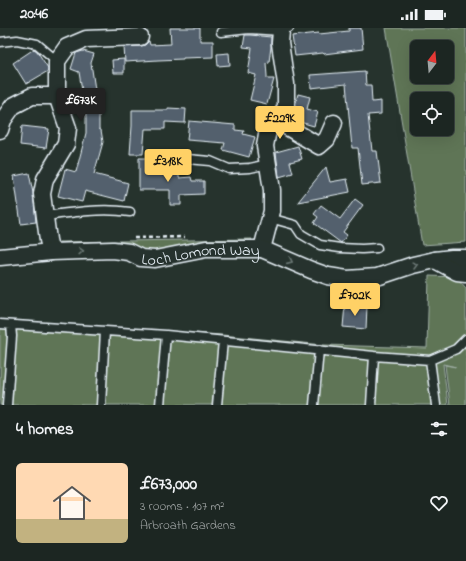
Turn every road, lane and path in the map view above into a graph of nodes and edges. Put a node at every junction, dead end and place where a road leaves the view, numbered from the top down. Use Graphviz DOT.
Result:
graph roads {
  1 [pos="285,30"];
  2 [pos="221,32"];
  3 [pos="140,37"];
  4 [pos="0,42"];
  5 [pos="57,61"];
  6 [pos="57,96"];
  7 [pos="279,122"];
  8 [pos="334,123"];
  9 [pos="0,130"];
  10 [pos="268,164"];
  11 [pos="163,166"];
  12 [pos="130,212"];
  13 [pos="45,216"];
  14 [pos="270,218"];
  15 [pos="377,248"];
  16 [pos="262,249"];
  17 [pos="51,252"];
  18 [pos="0,257"];
  19 [pos="466,258"];
  20 [pos="435,260"];
  21 [pos="466,273"];
  22 [pos="0,324"];
  23 [pos="11,325"];
  24 [pos="105,331"];
  25 [pos="166,336"];
  26 [pos="466,339"];
  27 [pos="223,341"];
  28 [pos="319,350"];
  29 [pos="374,356"];
  30 [pos="430,360"];
  31 [pos="7,405"];
  32 [pos="101,405"];
  33 [pos="160,405"];
  34 [pos="217,405"];
  35 [pos="314,405"];
  36 [pos="371,405"];
  37 [pos="436,405"];
  1 -- 2 [label="lane"];
  1 -- 7 [label="street"];
  3 -- 5 [label="street"];
  4 -- 5 [label="lane"];
  5 -- 6 [label="street"];
  6 -- 9 [label="street"];
  6 -- 13 [label="street"];
  7 -- 8 [label="street"];
  7 -- 10 [label="street"];
  10 -- 11 [label="lane"];
  10 -- 14 [label="street"];
  12 -- 13 [label="lane"];
  13 -- 17 [label="street"];
  14 -- 15 [label="lane"];
  14 -- 16 [label="street"];
  17 -- 16 [label="street, Loch Lomond Way, one-way"];
  16 -- 20 [label="street, Loch Lomond Way, one-way"];
  17 -- 18 [label="street, Loch Lomond Way"];
  19 -- 20 [label="street, Loch Lomond Way"];
  20 -- 21 [label="street"];
  22 -- 23 [label="lane"];
  23 -- 24 [label="lane"];
  23 -- 31 [label="lane"];
  24 -- 25 [label="lane"];
  24 -- 32 [label="lane"];
  25 -- 27 [label="lane"];
  25 -- 33 [label="lane"];
  26 -- 30 [label="lane"];
  27 -- 28 [label="lane"];
  27 -- 34 [label="lane"];
  28 -- 29 [label="lane"];
  28 -- 35 [label="lane"];
  29 -- 30 [label="lane"];
  29 -- 36 [label="lane"];
  30 -- 37 [label="lane"];
}
